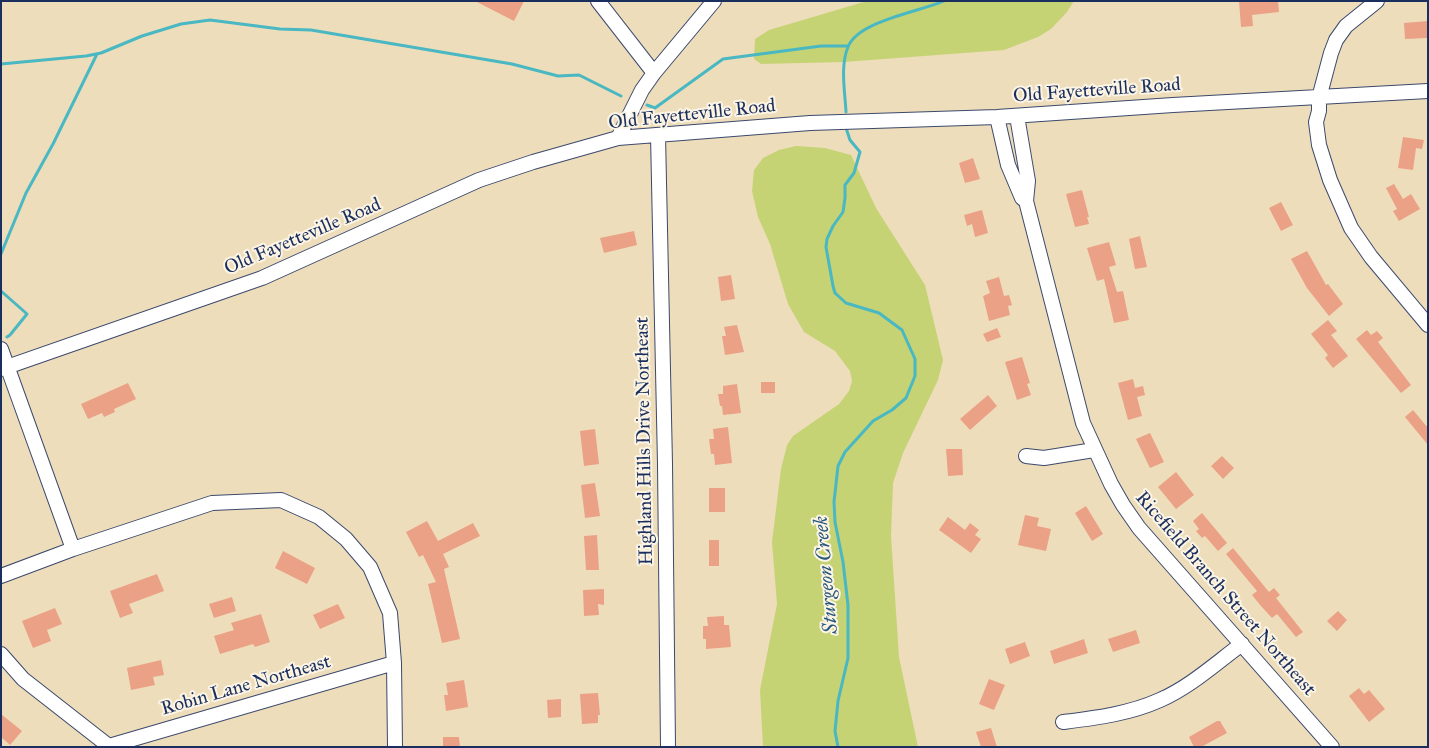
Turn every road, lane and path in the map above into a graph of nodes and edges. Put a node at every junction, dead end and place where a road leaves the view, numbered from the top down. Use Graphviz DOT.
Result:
graph roads {
  1 [pos="598,1"];
  2 [pos="714,1"];
  3 [pos="1377,1"];
  4 [pos="654,73"];
  5 [pos="1428,91"];
  6 [pos="1319,98"];
  7 [pos="1017,116"];
  8 [pos="997,117"];
  9 [pos="658,135"];
  10 [pos="618,138"];
  11 [pos="1026,201"];
  12 [pos="1428,325"];
  13 [pos="1,349"];
  14 [pos="5,368"];
  15 [pos="1094,450"];
  16 [pos="1026,456"];
  17 [pos="73,549"];
  18 [pos="1,576"];
  19 [pos="1242,644"];
  20 [pos="1,654"];
  21 [pos="394,663"];
  22 [pos="1062,722"];
  23 [pos="110,746"];
  24 [pos="395,747"];
  25 [pos="668,747"];
  26 [pos="1332,747"];
  1 -- 4 [label="street"];
  2 -- 4 [label="street"];
  3 -- 6 [label="street"];
  4 -- 10 [label="street"];
  5 -- 6 [label="street, Old Fayetteville Road"];
  6 -- 7 [label="street, Old Fayetteville Road"];
  6 -- 12 [label="street"];
  7 -- 8 [label="street, Old Fayetteville Road"];
  7 -- 11 [label="street, Ricefield Branch Street Northeast"];
  8 -- 9 [label="street, Old Fayetteville Road"];
  8 -- 11 [label="street, Ricefield Branch Street Northeast"];
  9 -- 10 [label="street, Old Fayetteville Road"];
  9 -- 25 [label="street, Highland Hills Drive Northeast"];
  10 -- 14 [label="street, Old Fayetteville Road"];
  11 -- 15 [label="street, Ricefield Branch Street Northeast"];
  13 -- 14 [label="street"];
  14 -- 17 [label="street"];
  15 -- 16 [label="street"];
  15 -- 19 [label="street, Ricefield Branch Street Northeast"];
  17 -- 18 [label="street"];
  17 -- 21 [label="street"];
  19 -- 22 [label="street"];
  19 -- 26 [label="street, Ricefield Branch Street Northeast"];
  20 -- 23 [label="street"];
  21 -- 23 [label="street, Robin Lane Northeast"];
  21 -- 24 [label="street"];
}
